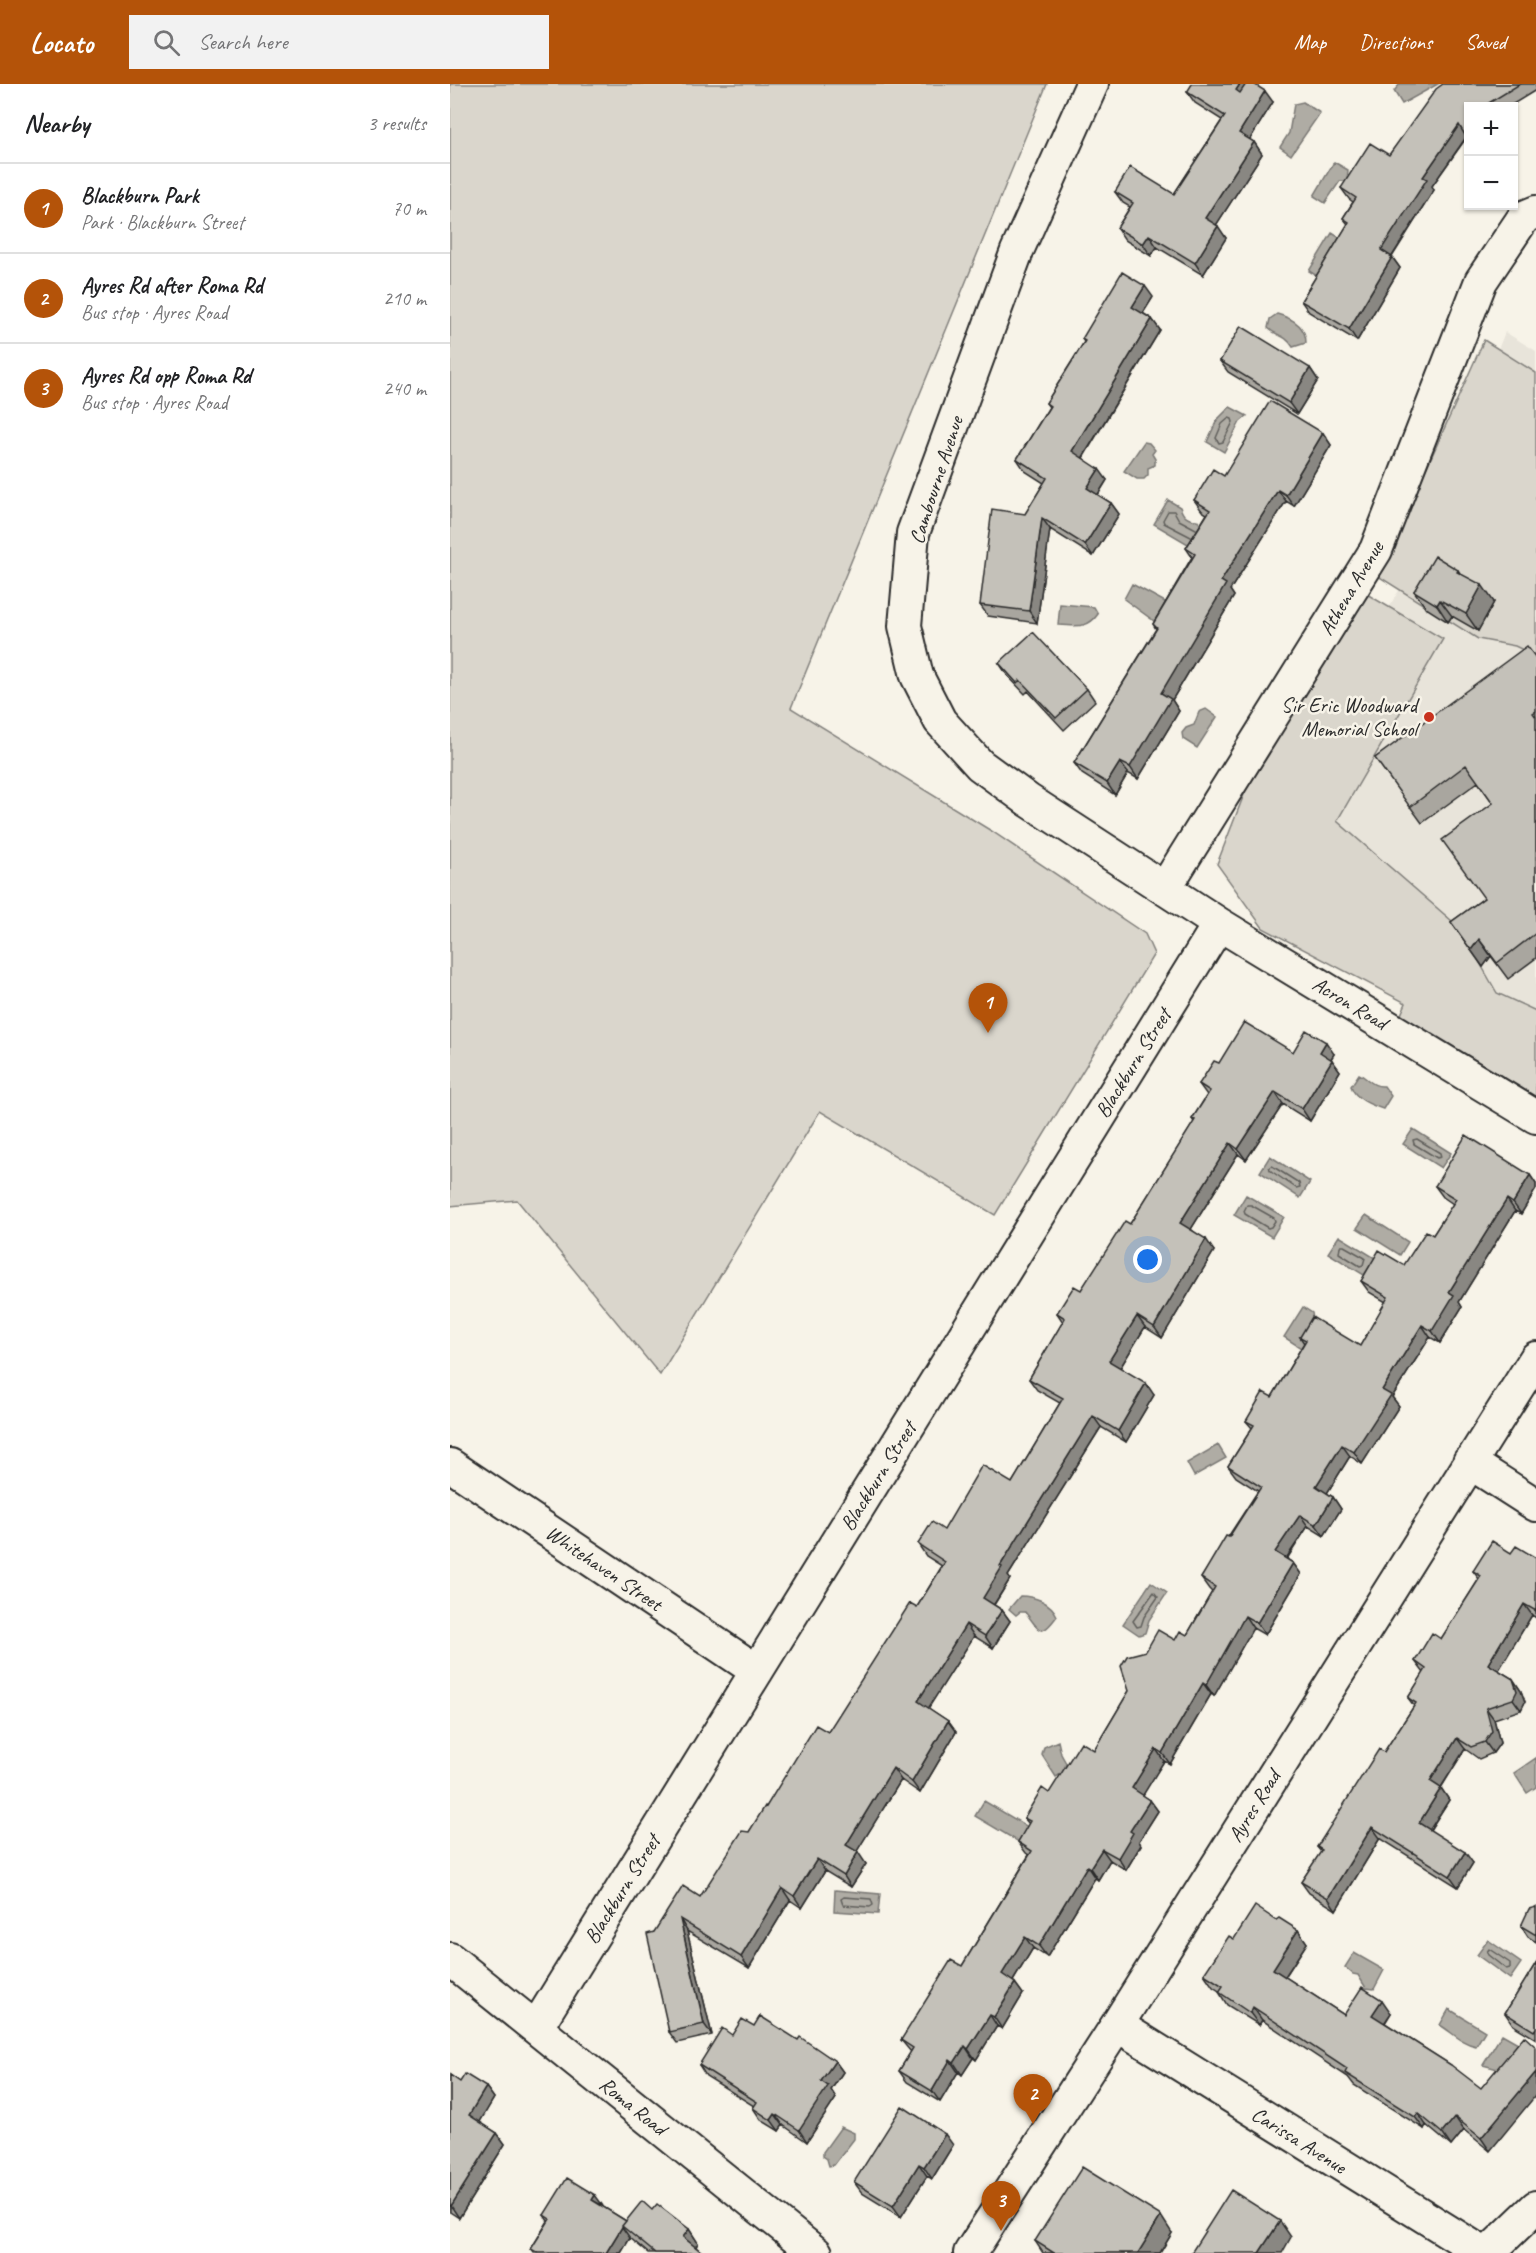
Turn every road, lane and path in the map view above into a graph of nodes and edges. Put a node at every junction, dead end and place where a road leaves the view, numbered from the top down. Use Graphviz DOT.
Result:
graph roads {
  1 [pos="1092,84"];
  2 [pos="1536,212"];
  3 [pos="1165,888"];
  4 [pos="1219,924"];
  5 [pos="1536,1117"];
  6 [pos="1536,1358"];
  7 [pos="1469,1462"];
  8 [pos="450,1465"];
  9 [pos="1536,1505"];
  10 [pos="757,1671"];
  11 [pos="450,1959"];
  12 [pos="1117,2025"];
  13 [pos="536,2028"];
  14 [pos="1536,2207"];
  15 [pos="816,2253"];
  16 [pos="970,2253"];
  17 [pos="1483,2253"];
  18 [pos="1488,2253"];
  1 -- 3 [label="street, Cambourne Avenue"];
  2 -- 3 [label="street, Athena Avenue"];
  3 -- 4 [label="street, Acron Road"];
  4 -- 5 [label="street, Acron Road"];
  4 -- 10 [label="street, Blackburn Street"];
  6 -- 7 [label="street, Ayres Road"];
  7 -- 9 [label="street"];
  7 -- 12 [label="street, Ayres Road"];
  8 -- 10 [label="street, Whitehaven Street"];
  10 -- 13 [label="street, Blackburn Street"];
  11 -- 13 [label="street, Roma Road"];
  12 -- 16 [label="street, Ayres Road"];
  12 -- 17 [label="street, Carissa Avenue"];
  13 -- 15 [label="street, Roma Road"];
  14 -- 18 [label="street"];
}
